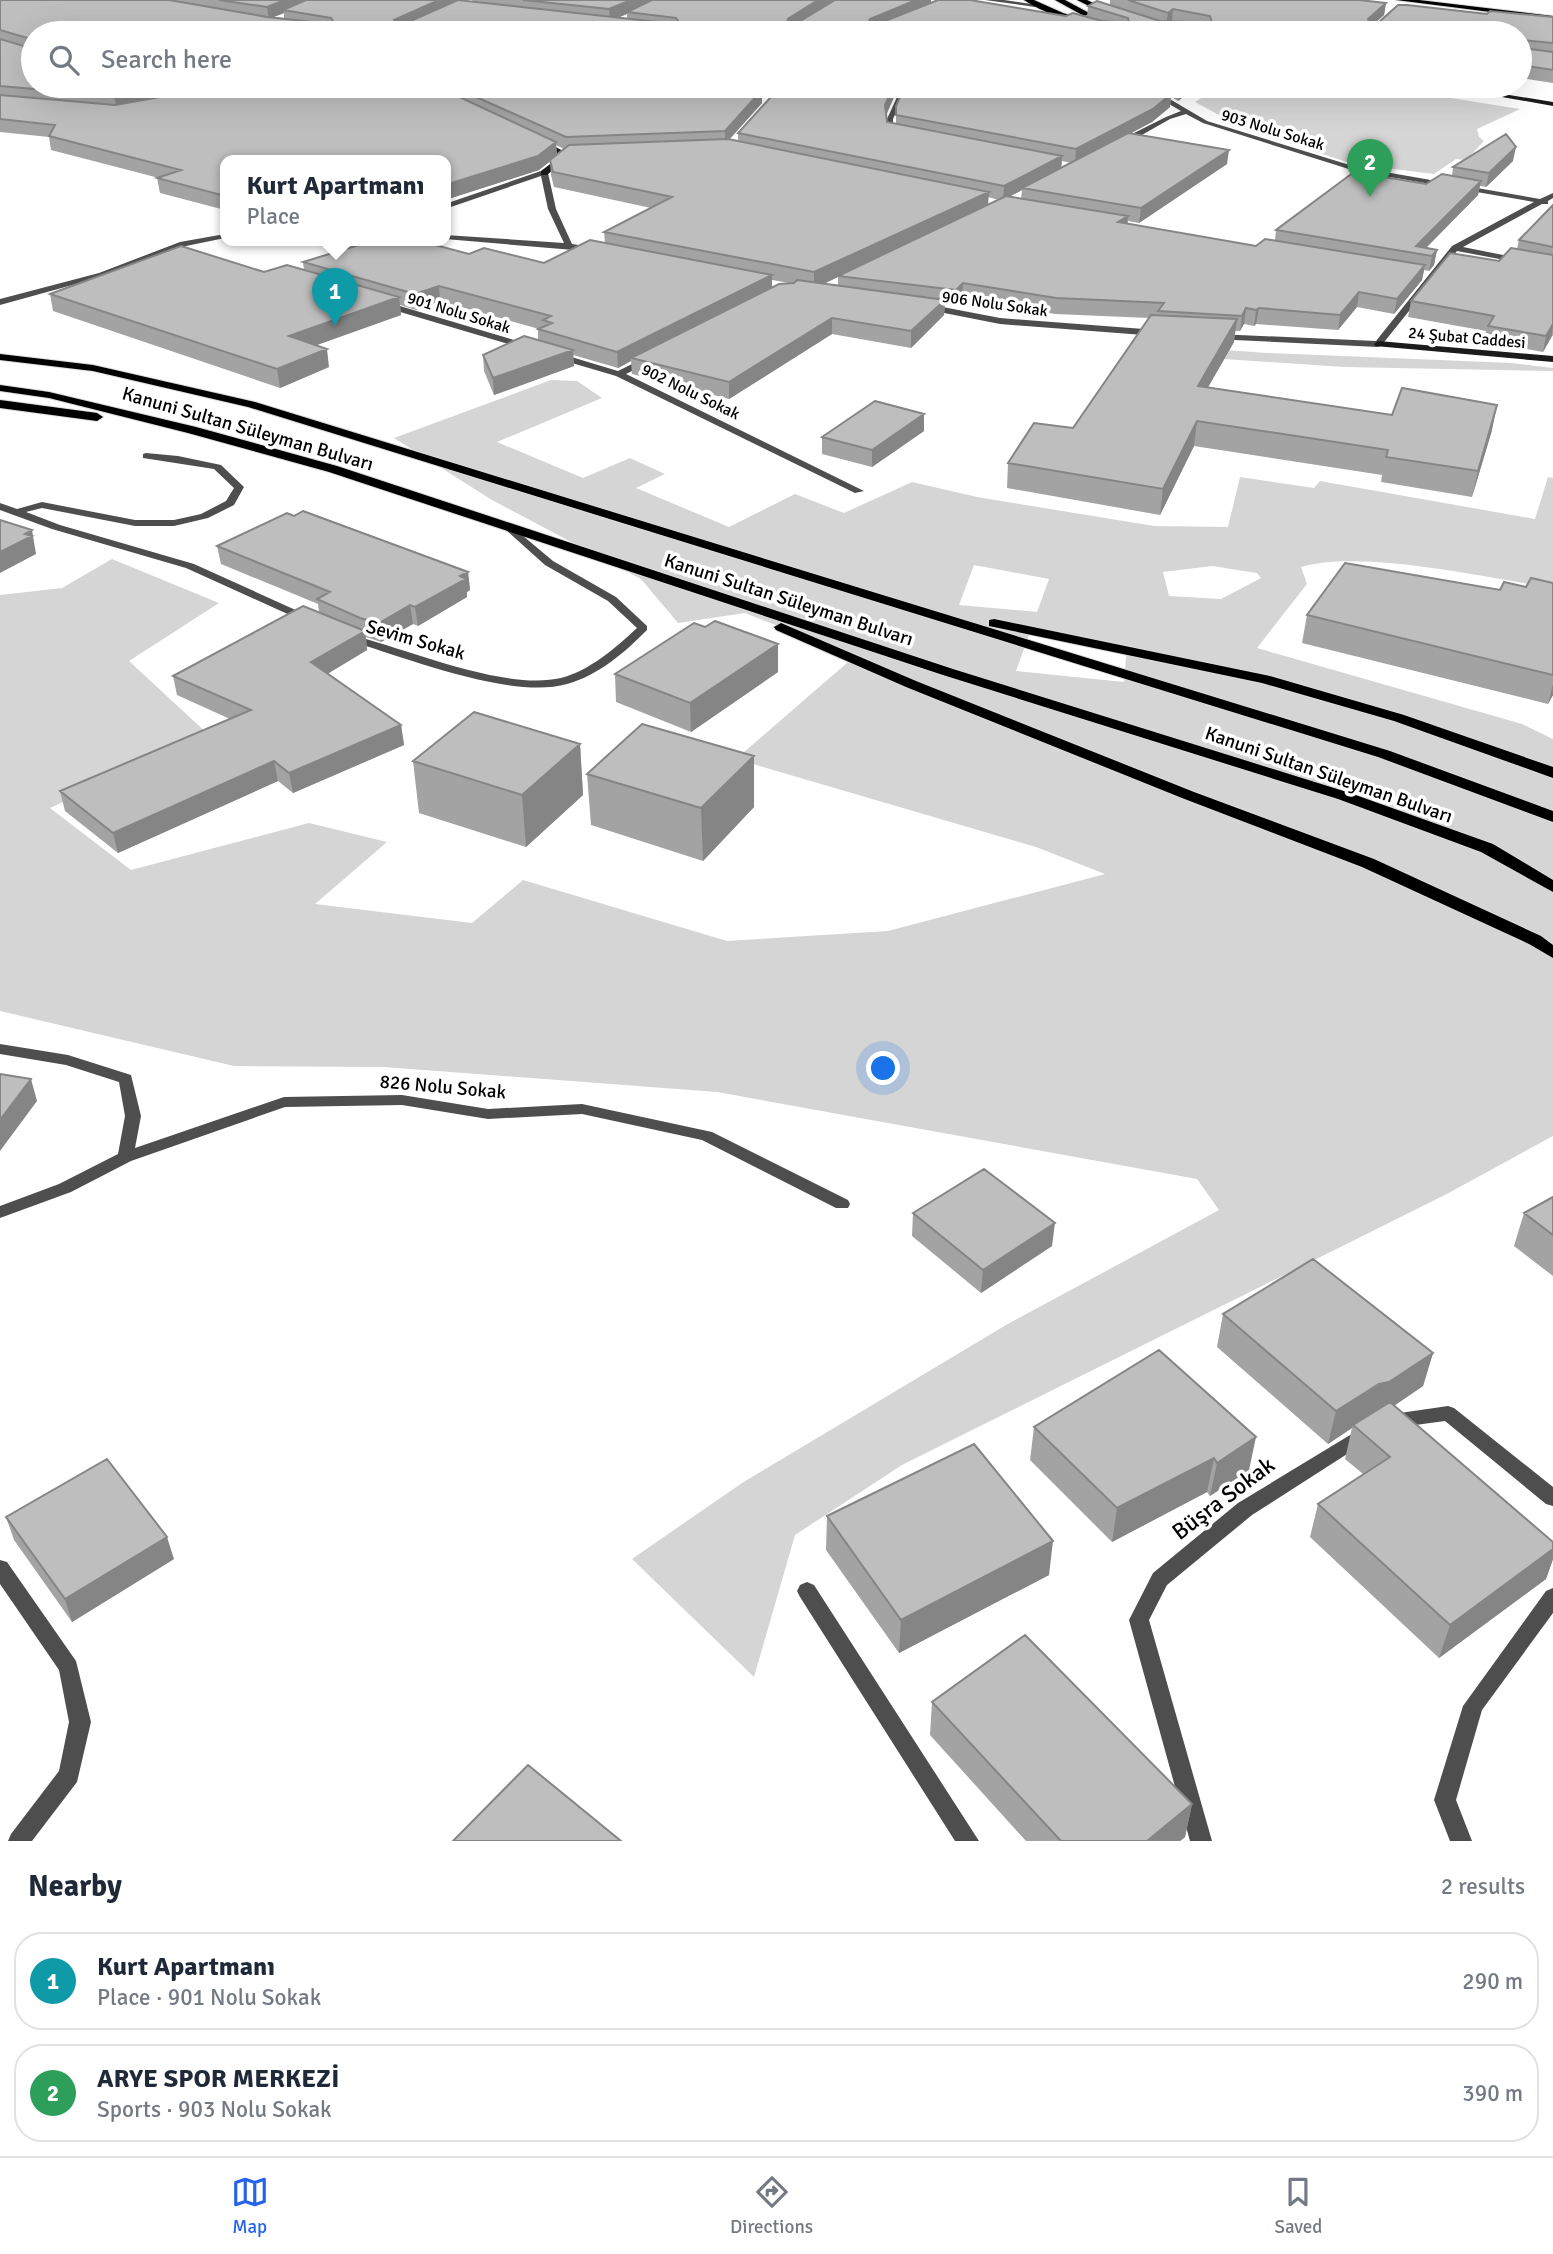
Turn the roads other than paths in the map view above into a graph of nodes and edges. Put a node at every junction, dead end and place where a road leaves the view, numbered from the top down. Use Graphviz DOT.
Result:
graph roads {
  1 [pos="988,0"];
  2 [pos="1059,0"];
  3 [pos="1080,0"];
  4 [pos="1400,0"];
  5 [pos="1475,0"];
  6 [pos="1407,1"];
  7 [pos="1031,3"];
  8 [pos="1553,9"];
  9 [pos="1395,12"];
  10 [pos="1121,16"];
  11 [pos="1553,18"];
  12 [pos="1076,21"];
  13 [pos="1110,21"];
  14 [pos="1532,94"];
  15 [pos="1553,97"];
  16 [pos="900,98"];
  17 [pos="1160,98"];
  18 [pos="1516,98"];
  19 [pos="1553,104"];
  20 [pos="1185,112"];
  21 [pos="901,135"];
  22 [pos="537,141"];
  23 [pos="1109,149"];
  24 [pos="580,154"];
  25 [pos="567,155"];
  26 [pos="544,173"];
  27 [pos="1553,195"];
  28 [pos="1548,203"];
  29 [pos="451,205"];
  30 [pos="220,236"];
  31 [pos="451,237"];
  32 [pos="569,246"];
  33 [pos="1455,247"];
  34 [pos="610,254"];
  35 [pos="1553,267"];
  36 [pos="1416,274"];
  37 [pos="1430,276"];
  38 [pos="370,300"];
  39 [pos="0,302"];
  40 [pos="922,307"];
  41 [pos="1165,334"];
  42 [pos="1206,336"];
  43 [pos="1378,344"];
  44 [pos="0,346"];
  45 [pos="655,355"];
  46 [pos="0,357"];
  47 [pos="1553,359"];
  48 [pos="619,374"];
  49 [pos="0,388"];
  50 [pos="0,404"];
  51 [pos="192,430"];
  52 [pos="386,445"];
  53 [pos="146,456"];
  54 [pos="859,491"];
  55 [pos="0,506"];
  56 [pos="16,512"];
  57 [pos="510,528"];
  58 [pos="754,560"];
  59 [pos="699,589"];
  60 [pos="322,625"];
  61 [pos="334,631"];
  62 [pos="1553,773"];
  63 [pos="1553,817"];
  64 [pos="1553,887"];
  65 [pos="1553,953"];
  66 [pos="0,1049"];
  67 [pos="125,1157"];
  68 [pos="842,1204"];
  69 [pos="0,1212"];
  70 [pos="1553,1498"];
  71 [pos="0,1568"];
  72 [pos="807,1591"];
  73 [pos="1553,1597"];
  74 [pos="19,1841"];
  75 [pos="968,1841"];
  76 [pos="1201,1841"];
  77 [pos="1461,1841"];
  1 -- 7 [label="street"];
  2 -- 13 [label="main road"];
  3 -- 10 [label="main road"];
  4 -- 6 [label="main road"];
  5 -- 8 [label="main road"];
  6 -- 9 [label="street"];
  6 -- 11 [label="main road"];
  7 -- 12 [label="main road"];
  14 -- 15 [label="street"];
  16 -- 21 [label="street"];
  17 -- 20 [label="street, 903 Nolu Sokak"];
  18 -- 19 [label="street"];
  20 -- 23 [label="street"];
  20 -- 28 [label="street, 903 Nolu Sokak"];
  22 -- 25 [label="street"];
  24 -- 25 [label="street"];
  25 -- 26 [label="street"];
  26 -- 29 [label="street"];
  26 -- 32 [label="street"];
  27 -- 28 [label="street"];
  28 -- 33 [label="street"];
  30 -- 39 [label="street"];
  31 -- 32 [label="street"];
  32 -- 34 [label="street"];
  33 -- 35 [label="street"];
  33 -- 37 [label="street"];
  36 -- 37 [label="street"];
  37 -- 43 [label="street"];
  38 -- 48 [label="street, 901 Nolu Sokak"];
  40 -- 41 [label="street, 906 Nolu Sokak"];
  42 -- 43 [label="street"];
  43 -- 47 [label="street, 24 Şubat Caddesi"];
  44 -- 52 [label="main road"];
  45 -- 48 [label="street, 902 Nolu Sokak"];
  46 -- 52 [label="main road, Kanuni Sultan Süleyman Bulvarı"];
  48 -- 54 [label="street, 902 Nolu Sokak"];
  49 -- 51 [label="main road, Kanuni Sultan Süleyman Bulvarı"];
  50 -- 51 [label="main road"];
  51 -- 57 [label="main road, Kanuni Sultan Süleyman Bulvarı"];
  52 -- 58 [label="main road, Kanuni Sultan Süleyman Bulvarı"];
  53 -- 56 [label="street"];
  55 -- 56 [label="street"];
  56 -- 60 [label="street"];
  57 -- 59 [label="main road, Kanuni Sultan Süleyman Bulvarı"];
  57 -- 61 [label="street, Sevim Sokak"];
  58 -- 62 [label="main road"];
  58 -- 63 [label="main road, Kanuni Sultan Süleyman Bulvarı"];
  59 -- 64 [label="main road, Kanuni Sultan Süleyman Bulvarı"];
  59 -- 65 [label="main road"];
  66 -- 67 [label="street"];
  67 -- 68 [label="street, 826 Nolu Sokak"];
  67 -- 69 [label="street, 826 Nolu Sokak"];
  70 -- 76 [label="street, Büşra Sokak"];
  71 -- 74 [label="street"];
  72 -- 75 [label="street"];
  73 -- 77 [label="street"];
}
